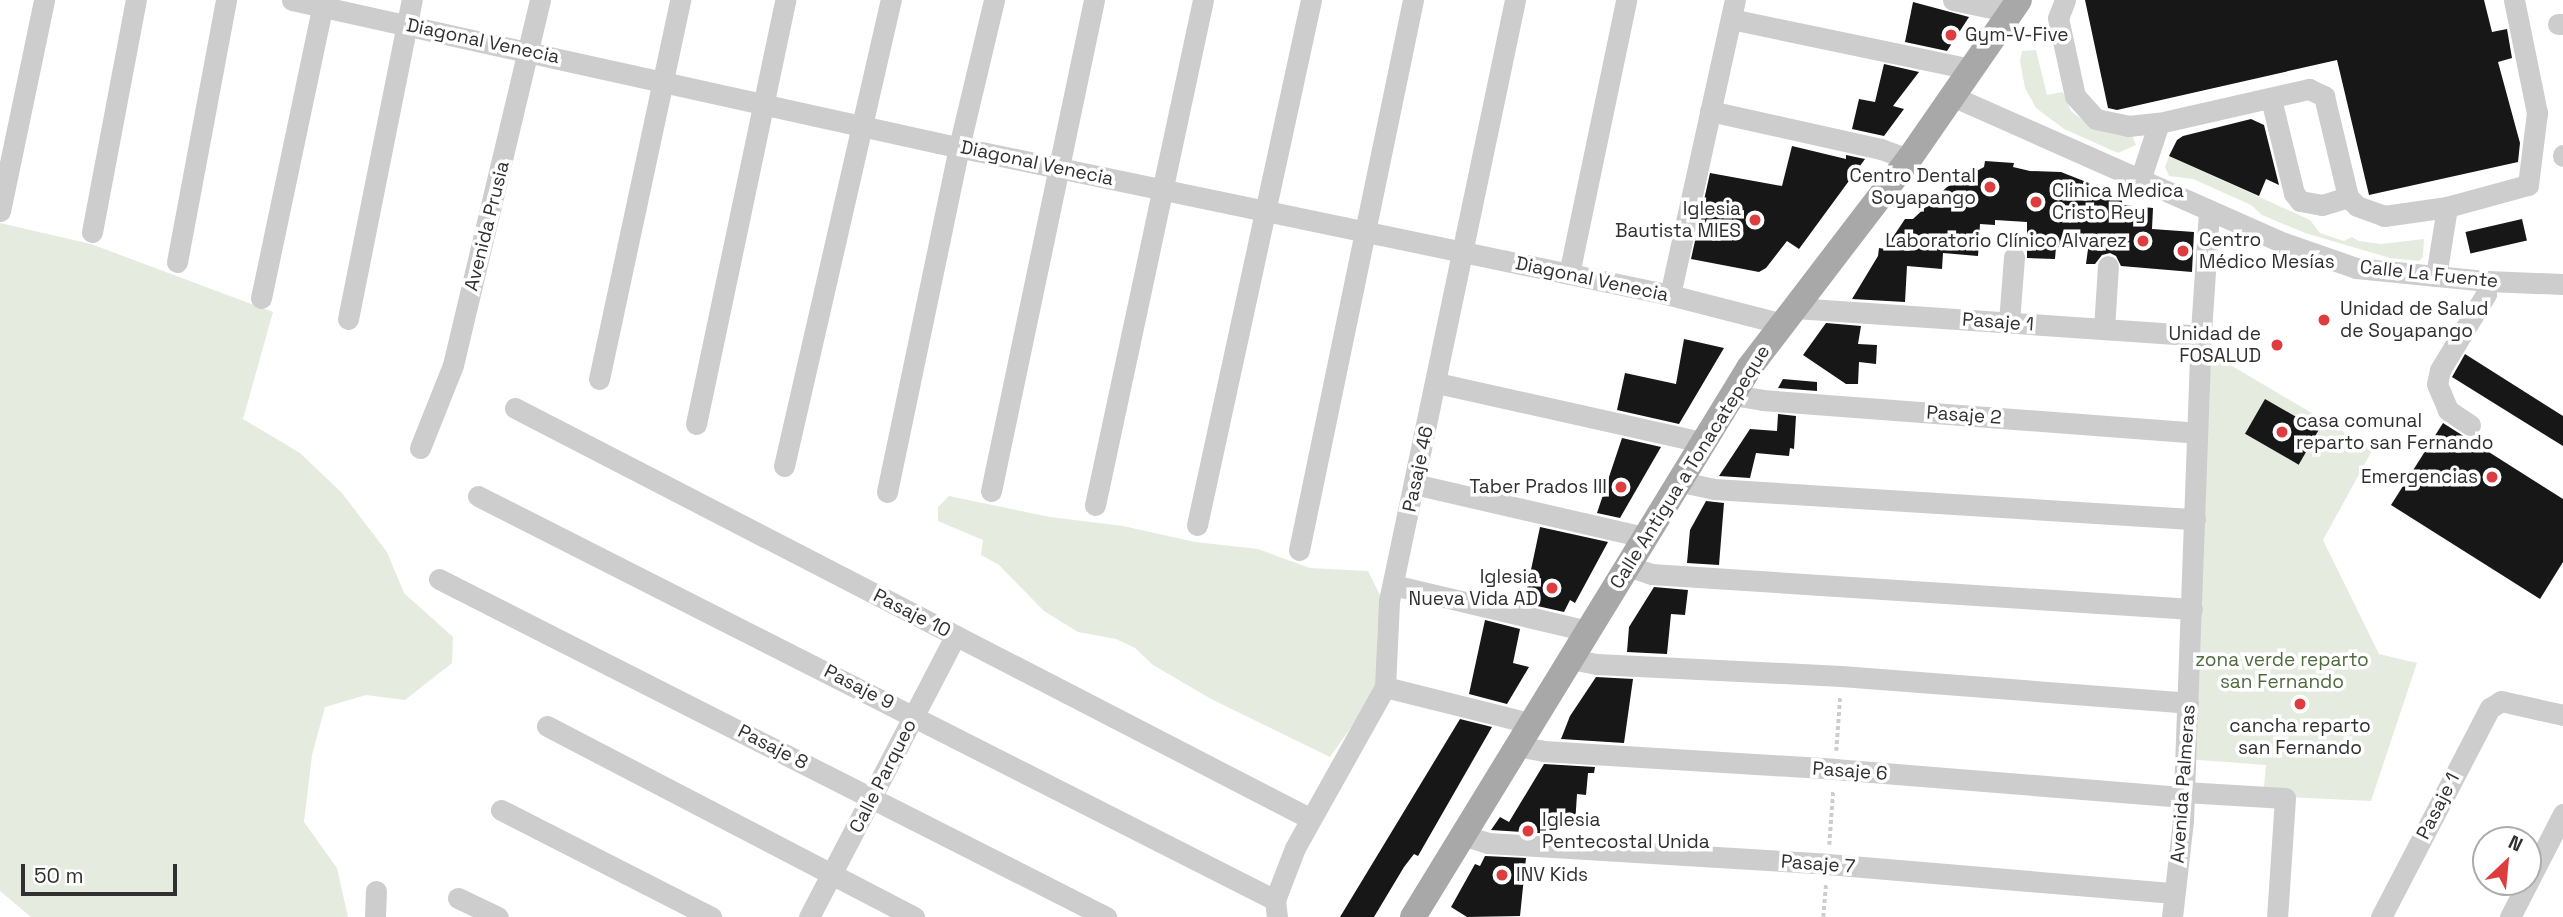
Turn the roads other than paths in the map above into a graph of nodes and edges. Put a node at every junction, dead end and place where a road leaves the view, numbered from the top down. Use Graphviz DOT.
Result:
graph roads {
  1 [pos="44,0"];
  2 [pos="136,0"];
  3 [pos="226,0"];
  4 [pos="292,0"];
  5 [pos="412,0"];
  6 [pos="540,0"];
  7 [pos="680,0"];
  8 [pos="785,0"];
  9 [pos="891,0"];
  10 [pos="994,0"];
  11 [pos="1094,0"];
  12 [pos="1203,0"];
  13 [pos="1311,0"];
  14 [pos="1413,0"];
  15 [pos="1515,0"];
  16 [pos="1626,0"];
  17 [pos="1954,0"];
  18 [pos="2065,0"];
  19 [pos="2514,0"];
  20 [pos="324,3"];
  21 [pos="2015,6"];
  22 [pos="1733,10"];
  23 [pos="407,26"];
  24 [pos="530,50"];
  25 [pos="1970,69"];
  26 [pos="663,80"];
  27 [pos="1952,96"];
  28 [pos="2271,99"];
  29 [pos="764,103"];
  30 [pos="1710,111"];
  31 [pos="2159,123"];
  32 [pos="862,126"];
  33 [pos="959,147"];
  34 [pos="1909,159"];
  35 [pos="1059,168"];
  36 [pos="2140,180"];
  37 [pos="1163,189"];
  38 [pos="2348,198"];
  39 [pos="2447,207"];
  40 [pos="2208,210"];
  41 [pos="0,211"];
  42 [pos="1265,211"];
  43 [pos="1365,231"];
  44 [pos="92,232"];
  45 [pos="1463,252"];
  46 [pos="2014,257"];
  47 [pos="177,262"];
  48 [pos="2108,266"];
  49 [pos="1569,274"];
  50 [pos="2436,276"];
  51 [pos="2487,281"];
  52 [pos="2563,284"];
  53 [pos="1670,295"];
  54 [pos="261,298"];
  55 [pos="1789,316"];
  56 [pos="348,319"];
  57 [pos="2009,322"];
  58 [pos="2104,329"];
  59 [pos="2201,336"];
  60 [pos="598,379"];
  61 [pos="1437,383"];
  62 [pos="1732,396"];
  63 [pos="515,408"];
  64 [pos="696,424"];
  65 [pos="2470,425"];
  66 [pos="2197,433"];
  67 [pos="1701,442"];
  68 [pos="420,448"];
  69 [pos="784,466"];
  70 [pos="1677,481"];
  71 [pos="1414,484"];
  72 [pos="991,491"];
  73 [pos="887,492"];
  74 [pos="478,496"];
  75 [pos="1095,505"];
  76 [pos="2195,519"];
  77 [pos="1197,525"];
  78 [pos="1644,537"];
  79 [pos="1299,550"];
  80 [pos="1627,566"];
  81 [pos="439,579"];
  82 [pos="1393,585"];
  83 [pos="2192,609"];
  84 [pos="1587,631"];
  85 [pos="955,636"];
  86 [pos="1571,659"];
  87 [pos="1385,687"];
  88 [pos="2188,703"];
  89 [pos="914,715"];
  90 [pos="2563,715"];
  91 [pos="1529,723"];
  92 [pos="547,726"];
  93 [pos="1516,746"];
  94 [pos="2184,795"];
  95 [pos="871,797"];
  96 [pos="502,810"];
  97 [pos="2563,814"];
  98 [pos="1310,818"];
  99 [pos="1462,835"];
  100 [pos="832,875"];
  101 [pos="376,891"];
  102 [pos="2174,893"];
  103 [pos="458,898"];
  104 [pos="1276,908"];
  105 [pos="375,917"];
  106 [pos="498,917"];
  107 [pos="711,917"];
  108 [pos="809,917"];
  109 [pos="914,917"];
  110 [pos="1105,917"];
  111 [pos="1413,917"];
  112 [pos="2172,917"];
  113 [pos="2277,917"];
  114 [pos="2381,917"];
  115 [pos="2510,917"];
  1 -- 41 [label="street"];
  2 -- 44 [label="street"];
  3 -- 47 [label="street"];
  4 -- 20 [label="street, Diagonal Venecia"];
  5 -- 23 [label="street"];
  6 -- 24 [label="street, Avenida Prusia"];
  7 -- 26 [label="street"];
  8 -- 29 [label="street"];
  9 -- 32 [label="street"];
  10 -- 33 [label="street"];
  11 -- 35 [label="street"];
  12 -- 37 [label="street"];
  13 -- 42 [label="street"];
  14 -- 43 [label="street"];
  15 -- 45 [label="street, Pasaje 46"];
  16 -- 49 [label="street"];
  17 -- 21 [label="street"];
  18 -- 31 [label="street"];
  19 -- 39 [label="street"];
  20 -- 23 [label="street, Diagonal Venecia"];
  20 -- 54 [label="street"];
  21 -- 25 [label="main road, Calle Antigua a Tonacatepeque"];
  22 -- 25 [label="street"];
  22 -- 30 [label="street"];
  23 -- 24 [label="street, Diagonal Venecia"];
  23 -- 56 [label="street"];
  24 -- 26 [label="street, Diagonal Venecia"];
  24 -- 68 [label="street, Avenida Prusia"];
  25 -- 27 [label="main road, Calle Antigua a Tonacatepeque"];
  26 -- 29 [label="street, Diagonal Venecia"];
  26 -- 60 [label="street"];
  27 -- 34 [label="main road, Calle Antigua a Tonacatepeque"];
  27 -- 36 [label="street, Calle La Fuente"];
  28 -- 31 [label="street"];
  28 -- 38 [label="street"];
  28 -- 38 [label="street"];
  29 -- 32 [label="street, Diagonal Venecia"];
  29 -- 64 [label="street"];
  30 -- 34 [label="street"];
  30 -- 53 [label="street"];
  31 -- 36 [label="street"];
  32 -- 33 [label="street, Diagonal Venecia"];
  32 -- 69 [label="street"];
  33 -- 35 [label="street, Diagonal Venecia"];
  33 -- 73 [label="street"];
  34 -- 55 [label="main road, Calle Antigua a Tonacatepeque"];
  35 -- 37 [label="street, Diagonal Venecia"];
  35 -- 72 [label="street"];
  36 -- 40 [label="street, Calle La Fuente"];
  37 -- 42 [label="street, Diagonal Venecia"];
  37 -- 75 [label="street"];
  38 -- 39 [label="street"];
  39 -- 50 [label="street"];
  40 -- 50 [label="street, Calle La Fuente"];
  40 -- 59 [label="street, Avenida Palmeras"];
  42 -- 43 [label="street, Diagonal Venecia"];
  42 -- 77 [label="street"];
  43 -- 45 [label="street, Diagonal Venecia"];
  43 -- 79 [label="street"];
  45 -- 49 [label="street, Diagonal Venecia"];
  45 -- 61 [label="street, Pasaje 46"];
  46 -- 57 [label="street"];
  48 -- 58 [label="street"];
  49 -- 53 [label="street, Diagonal Venecia"];
  50 -- 51 [label="street, Calle La Fuente"];
  51 -- 52 [label="street, Calle La Fuente"];
  51 -- 65 [label="street"];
  53 -- 55 [label="street, Diagonal Venecia"];
  55 -- 57 [label="street, Pasaje 1"];
  55 -- 62 [label="main road, Calle Antigua a Tonacatepeque"];
  57 -- 58 [label="street, Pasaje 1"];
  58 -- 59 [label="street, Pasaje 1"];
  59 -- 66 [label="street, Avenida Palmeras"];
  61 -- 67 [label="street"];
  61 -- 71 [label="street, Pasaje 46"];
  62 -- 66 [label="street, Pasaje 2"];
  62 -- 67 [label="main road, Calle Antigua a Tonacatepeque"];
  63 -- 85 [label="street, Pasaje 10"];
  66 -- 76 [label="street, Avenida Palmeras"];
  67 -- 70 [label="main road, Calle Antigua a Tonacatepeque"];
  70 -- 76 [label="street"];
  70 -- 78 [label="main road, Calle Antigua a Tonacatepeque"];
  71 -- 78 [label="street"];
  71 -- 82 [label="street, Pasaje 46"];
  74 -- 89 [label="street, Pasaje 9"];
  76 -- 83 [label="street, Avenida Palmeras"];
  78 -- 80 [label="main road, Calle Antigua a Tonacatepeque"];
  80 -- 83 [label="street"];
  80 -- 84 [label="main road, Calle Antigua a Tonacatepeque"];
  81 -- 95 [label="street, Pasaje 8"];
  82 -- 84 [label="street"];
  82 -- 87 [label="street, Pasaje 46"];
  83 -- 88 [label="street, Avenida Palmeras"];
  84 -- 86 [label="main road, Calle Antigua a Tonacatepeque"];
  85 -- 89 [label="street, Calle Parqueo"];
  85 -- 98 [label="street, Pasaje 10"];
  86 -- 88 [label="street"];
  86 -- 91 [label="main road, Calle Antigua a Tonacatepeque"];
  87 -- 91 [label="street"];
  87 -- 98 [label="street, Pasaje 46"];
  88 -- 94 [label="street, Avenida Palmeras"];
  89 -- 95 [label="street, Calle Parqueo"];
  89 -- 104 [label="street, Pasaje 9"];
  90 -- 114 [label="street, Pasaje 1"];
  91 -- 93 [label="main road, Calle Antigua a Tonacatepeque"];
  92 -- 100 [label="street"];
  93 -- 94 [label="street, Pasaje 6"];
  93 -- 99 [label="main road, Calle Antigua a Tonacatepeque"];
  94 -- 102 [label="street, Avenida Palmeras"];
  94 -- 113 [label="street, Pasaje 6"];
  95 -- 100 [label="street, Calle Parqueo"];
  95 -- 110 [label="street, Pasaje 8"];
  96 -- 107 [label="street"];
  97 -- 115 [label="street"];
  98 -- 104 [label="street, Pasaje 46"];
  99 -- 102 [label="street, Pasaje 7"];
  99 -- 111 [label="main road, Calle Antigua a Tonacatepeque"];
  100 -- 108 [label="street, Calle Parqueo"];
  100 -- 109 [label="street"];
  101 -- 105 [label="street"];
  102 -- 112 [label="street, Avenida Palmeras"];
  103 -- 106 [label="street"];
}
